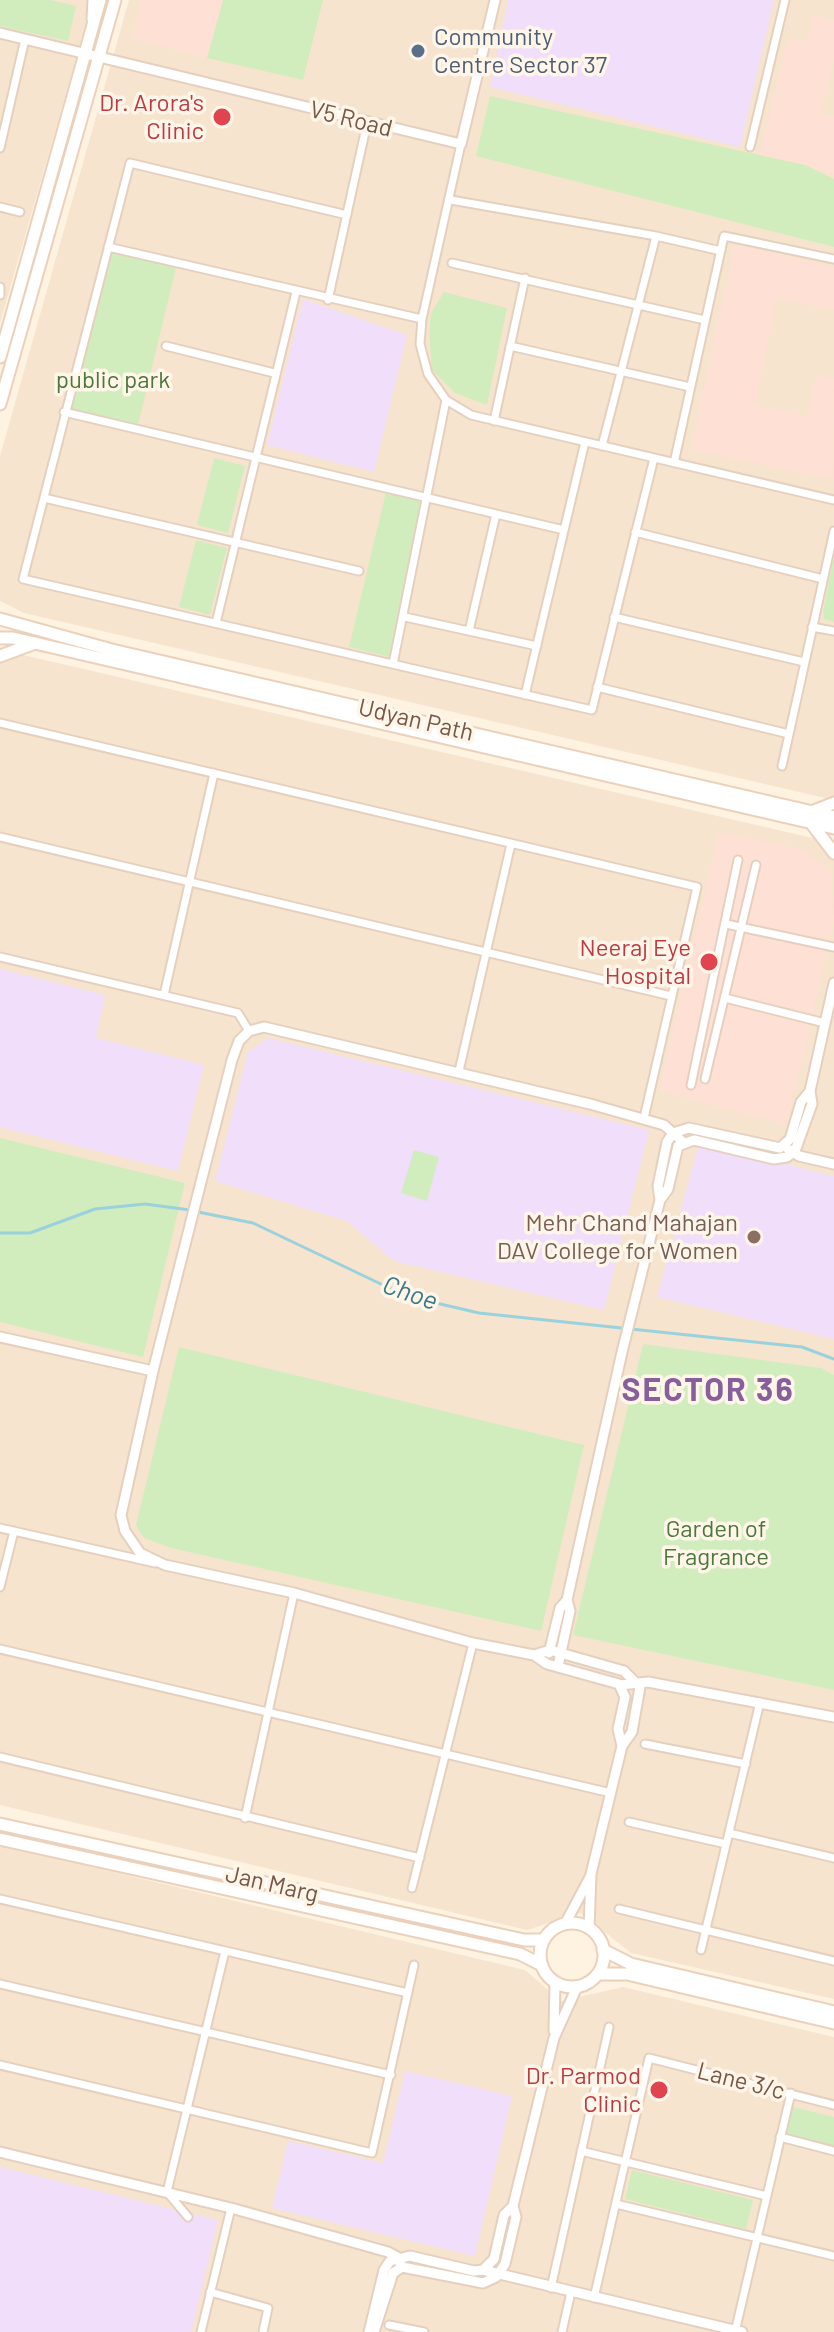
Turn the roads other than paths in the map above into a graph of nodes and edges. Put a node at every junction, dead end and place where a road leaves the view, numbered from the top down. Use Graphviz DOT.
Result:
graph roads {
  1 [pos="92,0"];
  2 [pos="100,0"];
  3 [pos="115,0"];
  4 [pos="495,0"];
  5 [pos="785,0"];
  6 [pos="91,30"];
  7 [pos="0,33"];
  8 [pos="25,39"];
  9 [pos="85,52"];
  10 [pos="99,56"];
  11 [pos="4,108"];
  12 [pos="367,123"];
  13 [pos="461,144"];
  14 [pos="750,147"];
  15 [pos="0,148"];
  16 [pos="451,200"];
  17 [pos="0,207"];
  18 [pos="20,212"];
  19 [pos="347,215"];
  20 [pos="656,236"];
  21 [pos="108,247"];
  22 [pos="721,251"];
  23 [pos="834,259"];
  24 [pos="452,263"];
  25 [pos="525,278"];
  26 [pos="0,287"];
  27 [pos="296,292"];
  28 [pos="0,295"];
  29 [pos="328,300"];
  30 [pos="638,304"];
  31 [pos="422,319"];
  32 [pos="705,320"];
  33 [pos="166,346"];
  34 [pos="510,346"];
  35 [pos="0,357"];
  36 [pos="621,372"];
  37 [pos="274,373"];
  38 [pos="690,387"];
  39 [pos="446,400"];
  40 [pos="0,404"];
  41 [pos="64,412"];
  42 [pos="494,421"];
  43 [pos="585,442"];
  44 [pos="602,446"];
  45 [pos="255,457"];
  46 [pos="654,458"];
  47 [pos="674,463"];
  48 [pos="44,498"];
  49 [pos="425,498"];
  50 [pos="834,500"];
  51 [pos="496,514"];
  52 [pos="564,530"];
  53 [pos="834,531"];
  54 [pos="635,532"];
  55 [pos="236,542"];
  56 [pos="359,571"];
  57 [pos="823,579"];
  58 [pos="405,617"];
  59 [pos="614,617"];
  60 [pos="0,619"];
  61 [pos="216,623"];
  62 [pos="812,627"];
  63 [pos="469,631"];
  64 [pos="834,631"];
  65 [pos="0,638"];
  66 [pos="35,643"];
  67 [pos="537,646"];
  68 [pos="0,656"];
  69 [pos="804,662"];
  70 [pos="393,664"];
  71 [pos="597,687"];
  72 [pos="525,695"];
  73 [pos="0,723"];
  74 [pos="789,734"];
  75 [pos="782,766"];
  76 [pos="214,773"];
  77 [pos="834,803"];
  78 [pos="811,817"];
  79 [pos="834,817"];
  80 [pos="834,828"];
  81 [pos="0,837"];
  82 [pos="511,844"];
  83 [pos="834,853"];
  84 [pos="738,860"];
  85 [pos="756,865"];
  86 [pos="189,882"];
  87 [pos="726,924"];
  88 [pos="742,926"];
  89 [pos="834,947"];
  90 [pos="484,952"];
  91 [pos="0,957"];
  92 [pos="834,983"];
  93 [pos="164,995"];
  94 [pos="671,996"];
  95 [pos="725,998"];
  96 [pos="825,1023"];
  97 [pos="249,1031"];
  98 [pos="459,1071"];
  99 [pos="705,1079"];
  100 [pos="691,1085"];
  101 [pos="810,1091"];
  102 [pos="644,1118"];
  103 [pos="675,1132"];
  104 [pos="683,1142"];
  105 [pos="784,1145"];
  106 [pos="792,1153"];
  107 [pos="834,1164"];
  108 [pos="660,1200"];
  109 [pos="0,1337"];
  110 [pos="153,1371"];
  111 [pos="0,1528"];
  112 [pos="14,1531"];
  113 [pos="165,1565"];
  114 [pos="0,1587"];
  115 [pos="294,1593"];
  116 [pos="567,1600"];
  117 [pos="473,1643"];
  118 [pos="0,1649"];
  119 [pos="550,1650"];
  120 [pos="561,1653"];
  121 [pos="534,1655"];
  122 [pos="547,1664"];
  123 [pos="558,1666"];
  124 [pos="636,1681"];
  125 [pos="620,1685"];
  126 [pos="760,1702"];
  127 [pos="267,1712"];
  128 [pos="834,1717"];
  129 [pos="645,1744"];
  130 [pos="622,1746"];
  131 [pos="447,1755"];
  132 [pos="0,1757"];
  133 [pos="746,1764"];
  134 [pos="611,1793"];
  135 [pos="245,1818"];
  136 [pos="629,1822"];
  137 [pos="0,1824"];
  138 [pos="729,1833"];
  139 [pos="0,1839"];
  140 [pos="726,1844"];
  141 [pos="420,1858"];
  142 [pos="834,1858"];
  143 [pos="591,1874"];
  144 [pos="412,1888"];
  145 [pos="0,1899"];
  146 [pos="619,1909"];
  147 [pos="565,1924"];
  148 [pos="589,1929"];
  149 [pos="706,1930"];
  150 [pos="544,1940"];
  151 [pos="603,1950"];
  152 [pos="701,1950"];
  153 [pos="225,1951"];
  154 [pos="834,1961"];
  155 [pos="414,1965"];
  156 [pos="542,1965"];
  157 [pos="598,1974"];
  158 [pos="555,1983"];
  159 [pos="0,1984"];
  160 [pos="577,1987"];
  161 [pos="408,1993"];
  162 [pos="834,2012"];
  163 [pos="834,2023"];
  164 [pos="609,2027"];
  165 [pos="207,2030"];
  166 [pos="554,2038"];
  167 [pos="0,2065"];
  168 [pos="391,2075"];
  169 [pos="791,2093"];
  170 [pos="834,2105"];
  171 [pos="188,2110"];
  172 [pos="780,2137"];
  173 [pos="581,2151"];
  174 [pos="834,2151"];
  175 [pos="0,2152"];
  176 [pos="625,2164"];
  177 [pos="167,2192"];
  178 [pos="767,2196"];
  179 [pos="616,2204"];
  180 [pos="513,2206"];
  181 [pos="231,2208"];
  182 [pos="188,2217"];
  183 [pos="758,2238"];
  184 [pos="834,2256"];
  185 [pos="400,2262"];
  186 [pos="483,2270"];
  187 [pos="498,2274"];
  188 [pos="551,2288"];
  189 [pos="210,2292"];
  190 [pos="571,2292"];
  191 [pos="594,2298"];
  192 [pos="389,2325"];
  193 [pos="738,2331"];
  194 [pos="201,2332"];
  195 [pos="263,2332"];
  196 [pos="372,2332"];
  197 [pos="424,2332"];
  198 [pos="562,2332"];
  1 -- 6 [label="street"];
  2 -- 6 [label="main road"];
  3 -- 10 [label="main road"];
  4 -- 13 [label="street"];
  5 -- 14 [label="street"];
  6 -- 9 [label="main road"];
  7 -- 8 [label="street, V5 Road"];
  8 -- 9 [label="street, V5 Road"];
  8 -- 11 [label="street"];
  9 -- 10 [label="street, V5 Road"];
  9 -- 35 [label="main road"];
  10 -- 12 [label="street, V5 Road"];
  10 -- 40 [label="main road"];
  11 -- 15 [label="street"];
  12 -- 13 [label="street, V5 Road"];
  12 -- 19 [label="street"];
  13 -- 16 [label="street"];
  16 -- 20 [label="street"];
  16 -- 31 [label="street"];
  17 -- 18 [label="street"];
  19 -- 21 [label="street"];
  19 -- 29 [label="street"];
  20 -- 22 [label="street"];
  20 -- 30 [label="street"];
  21 -- 27 [label="street"];
  21 -- 41 [label="street"];
  22 -- 23 [label="street"];
  22 -- 32 [label="street"];
  24 -- 25 [label="street"];
  25 -- 30 [label="street"];
  25 -- 34 [label="street"];
  26 -- 28 [label="street"];
  27 -- 29 [label="street"];
  27 -- 37 [label="street"];
  29 -- 31 [label="street"];
  30 -- 32 [label="street"];
  30 -- 36 [label="street"];
  31 -- 39 [label="street"];
  32 -- 38 [label="street"];
  33 -- 37 [label="street"];
  34 -- 36 [label="street"];
  34 -- 42 [label="street"];
  36 -- 38 [label="street"];
  36 -- 44 [label="street"];
  37 -- 45 [label="street"];
  38 -- 47 [label="street"];
  39 -- 42 [label="street"];
  39 -- 49 [label="street"];
  41 -- 45 [label="street"];
  41 -- 48 [label="street"];
  42 -- 43 [label="street"];
  43 -- 44 [label="street"];
  43 -- 52 [label="street"];
  44 -- 46 [label="street"];
  45 -- 49 [label="street"];
  45 -- 55 [label="street"];
  46 -- 47 [label="street"];
  46 -- 54 [label="street"];
  47 -- 50 [label="street"];
  48 -- 55 [label="street"];
  48 -- 61 [label="street"];
  49 -- 51 [label="street"];
  49 -- 58 [label="street"];
  51 -- 52 [label="street"];
  51 -- 63 [label="street"];
  52 -- 67 [label="street"];
  53 -- 57 [label="street"];
  54 -- 57 [label="street"];
  54 -- 59 [label="street"];
  55 -- 56 [label="street"];
  55 -- 61 [label="street"];
  57 -- 62 [label="street"];
  58 -- 63 [label="street"];
  58 -- 70 [label="street"];
  59 -- 69 [label="street"];
  59 -- 71 [label="street"];
  60 -- 78 [label="main road, Udyan Path"];
  61 -- 70 [label="street"];
  62 -- 64 [label="street"];
  62 -- 69 [label="street"];
  63 -- 67 [label="street"];
  65 -- 66 [label="main road, Udyan Path"];
  66 -- 68 [label="main road"];
  66 -- 78 [label="main road, Udyan Path"];
  67 -- 72 [label="street"];
  69 -- 74 [label="street"];
  70 -- 72 [label="street"];
  71 -- 72 [label="street"];
  71 -- 74 [label="street"];
  73 -- 76 [label="street"];
  74 -- 75 [label="street"];
  76 -- 82 [label="street"];
  76 -- 86 [label="street"];
  77 -- 78 [label="main road"];
  78 -- 79 [label="main road, Udyan Path"];
  78 -- 80 [label="main road, Udyan Path"];
  78 -- 83 [label="main road"];
  81 -- 86 [label="street"];
  82 -- 90 [label="street"];
  82 -- 94 [label="street"];
  84 -- 87 [label="street"];
  85 -- 88 [label="street"];
  86 -- 90 [label="street"];
  86 -- 93 [label="street"];
  87 -- 88 [label="street"];
  87 -- 100 [label="street"];
  88 -- 89 [label="street"];
  88 -- 95 [label="street"];
  90 -- 94 [label="street"];
  90 -- 98 [label="street"];
  91 -- 93 [label="street"];
  92 -- 96 [label="street"];
  93 -- 97 [label="street"];
  94 -- 102 [label="street"];
  95 -- 96 [label="street"];
  95 -- 99 [label="street"];
  96 -- 101 [label="street"];
  97 -- 98 [label="street"];
  97 -- 110 [label="street"];
  98 -- 102 [label="street"];
  101 -- 105 [label="street"];
  101 -- 106 [label="street"];
  102 -- 103 [label="street"];
  103 -- 104 [label="street"];
  103 -- 105 [label="street"];
  103 -- 108 [label="street"];
  104 -- 106 [label="street"];
  104 -- 108 [label="street"];
  105 -- 106 [label="street"];
  106 -- 107 [label="street"];
  108 -- 116 [label="street"];
  109 -- 110 [label="street"];
  110 -- 113 [label="street"];
  111 -- 112 [label="street"];
  112 -- 113 [label="street"];
  112 -- 114 [label="street"];
  113 -- 115 [label="street"];
  115 -- 117 [label="street"];
  115 -- 127 [label="street"];
  116 -- 119 [label="street"];
  116 -- 120 [label="street"];
  117 -- 121 [label="street"];
  117 -- 131 [label="street"];
  118 -- 127 [label="street"];
  119 -- 120 [label="street"];
  119 -- 121 [label="street"];
  119 -- 122 [label="street"];
  120 -- 123 [label="street"];
  120 -- 124 [label="street"];
  121 -- 122 [label="street"];
  122 -- 123 [label="street"];
  123 -- 125 [label="street"];
  124 -- 125 [label="street"];
  124 -- 126 [label="street"];
  124 -- 130 [label="street"];
  125 -- 130 [label="street"];
  126 -- 128 [label="street"];
  126 -- 133 [label="street"];
  127 -- 131 [label="street"];
  127 -- 135 [label="street"];
  129 -- 133 [label="street"];
  130 -- 134 [label="street"];
  131 -- 134 [label="street"];
  131 -- 141 [label="street"];
  132 -- 135 [label="street"];
  133 -- 138 [label="street"];
  134 -- 143 [label="street"];
  135 -- 141 [label="street"];
  136 -- 140 [label="street"];
  137 -- 150 [label="main road, Jan Marg"];
  138 -- 140 [label="street"];
  138 -- 142 [label="street"];
  139 -- 156 [label="main road, Jan Marg"];
  140 -- 149 [label="street"];
  141 -- 144 [label="street"];
  143 -- 147 [label="street"];
  143 -- 148 [label="street"];
  145 -- 153 [label="street"];
  146 -- 149 [label="street"];
  147 -- 148 [label="main road"];
  147 -- 150 [label="main road"];
  148 -- 151 [label="main road"];
  149 -- 152 [label="street"];
  149 -- 154 [label="street"];
  150 -- 156 [label="main road"];
  151 -- 157 [label="main road"];
  151 -- 162 [label="main road"];
  153 -- 161 [label="street"];
  153 -- 165 [label="street"];
  155 -- 161 [label="street"];
  156 -- 158 [label="main road"];
  157 -- 160 [label="main road"];
  157 -- 163 [label="main road"];
  158 -- 160 [label="main road"];
  158 -- 166 [label="street"];
  159 -- 165 [label="street"];
  160 -- 166 [label="street"];
  161 -- 168 [label="street"];
  164 -- 173 [label="street"];
  165 -- 168 [label="street"];
  165 -- 171 [label="street"];
  166 -- 180 [label="street"];
  167 -- 171 [label="street"];
  168 -- 171 [label="street"];
  169 -- 170 [label="street, Lane 3/c"];
  169 -- 172 [label="street"];
  169 -- 176 [label="street, Lane 3/c"];
  171 -- 177 [label="street"];
  172 -- 174 [label="street"];
  172 -- 178 [label="street"];
  173 -- 176 [label="street"];
  173 -- 188 [label="street"];
  175 -- 177 [label="street"];
  176 -- 178 [label="street"];
  176 -- 179 [label="street"];
  177 -- 181 [label="street"];
  177 -- 182 [label="street"];
  178 -- 183 [label="street"];
  179 -- 183 [label="street"];
  179 -- 191 [label="street"];
  180 -- 186 [label="street"];
  180 -- 187 [label="street"];
  181 -- 185 [label="street"];
  181 -- 189 [label="street"];
  183 -- 184 [label="street"];
  183 -- 193 [label="street"];
  185 -- 186 [label="street"];
  185 -- 187 [label="street"];
  185 -- 196 [label="street"];
  186 -- 187 [label="street"];
  187 -- 188 [label="street"];
  188 -- 190 [label="street"];
  189 -- 194 [label="street"];
  189 -- 195 [label="street"];
  190 -- 191 [label="street"];
  190 -- 198 [label="street"];
  191 -- 193 [label="street"];
  192 -- 197 [label="street"];
}
